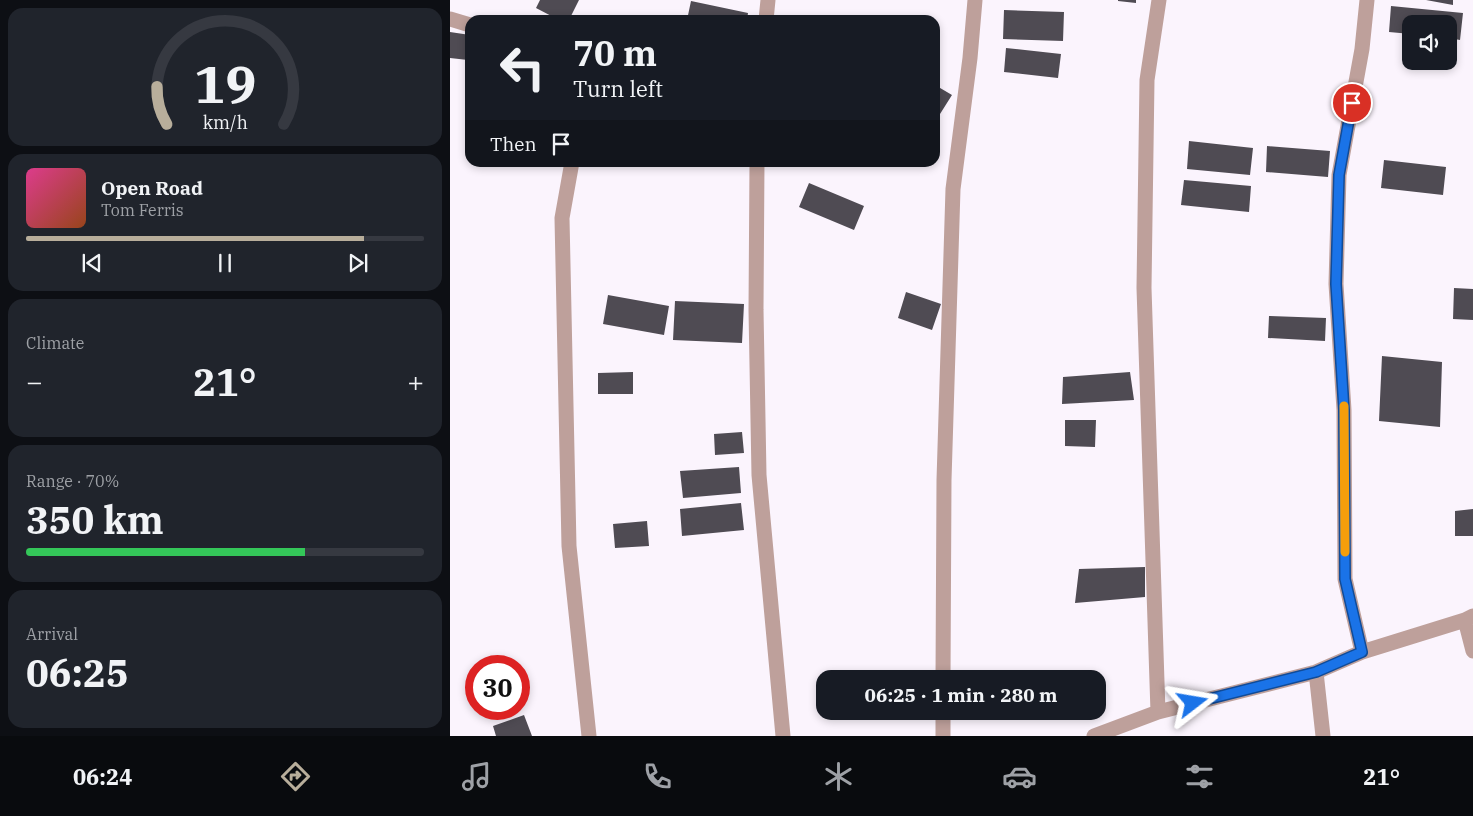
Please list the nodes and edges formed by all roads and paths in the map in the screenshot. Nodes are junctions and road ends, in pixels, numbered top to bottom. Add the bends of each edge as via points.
1 (768, 0) edge
2 (975, 0) edge
3 (1159, 0) edge
4 (1367, 0) edge
5 (766, 15) edge
6 (450, 19) edge
7 (465, 24) edge
8 (571, 167) edge
9 (757, 167) edge
10 (1469, 618) edge
11 (1473, 651) edge
12 (1362, 652) junction
13 (943, 670) edge
14 (1316, 672) junction
15 (1158, 712) junction
16 (943, 720) edge
17 (589, 736) edge
18 (783, 736) edge
19 (943, 736) edge
20 (1094, 736) edge
21 (1323, 736) edge

1 - 5 street
2 - 13 street via 953,189 944,480
3 - 15 street via 1147,80 1144,288
4 - 12 street via 1362,49 1339,175 1336,284 1344,410 1345,579
6 - 7 street
8 - 17 street via 562,218 569,546
9 - 18 street via 759,475
10 - 11 street
10 - 12 street
12 - 14 street
14 - 15 street
14 - 21 street
15 - 20 street
16 - 19 street

